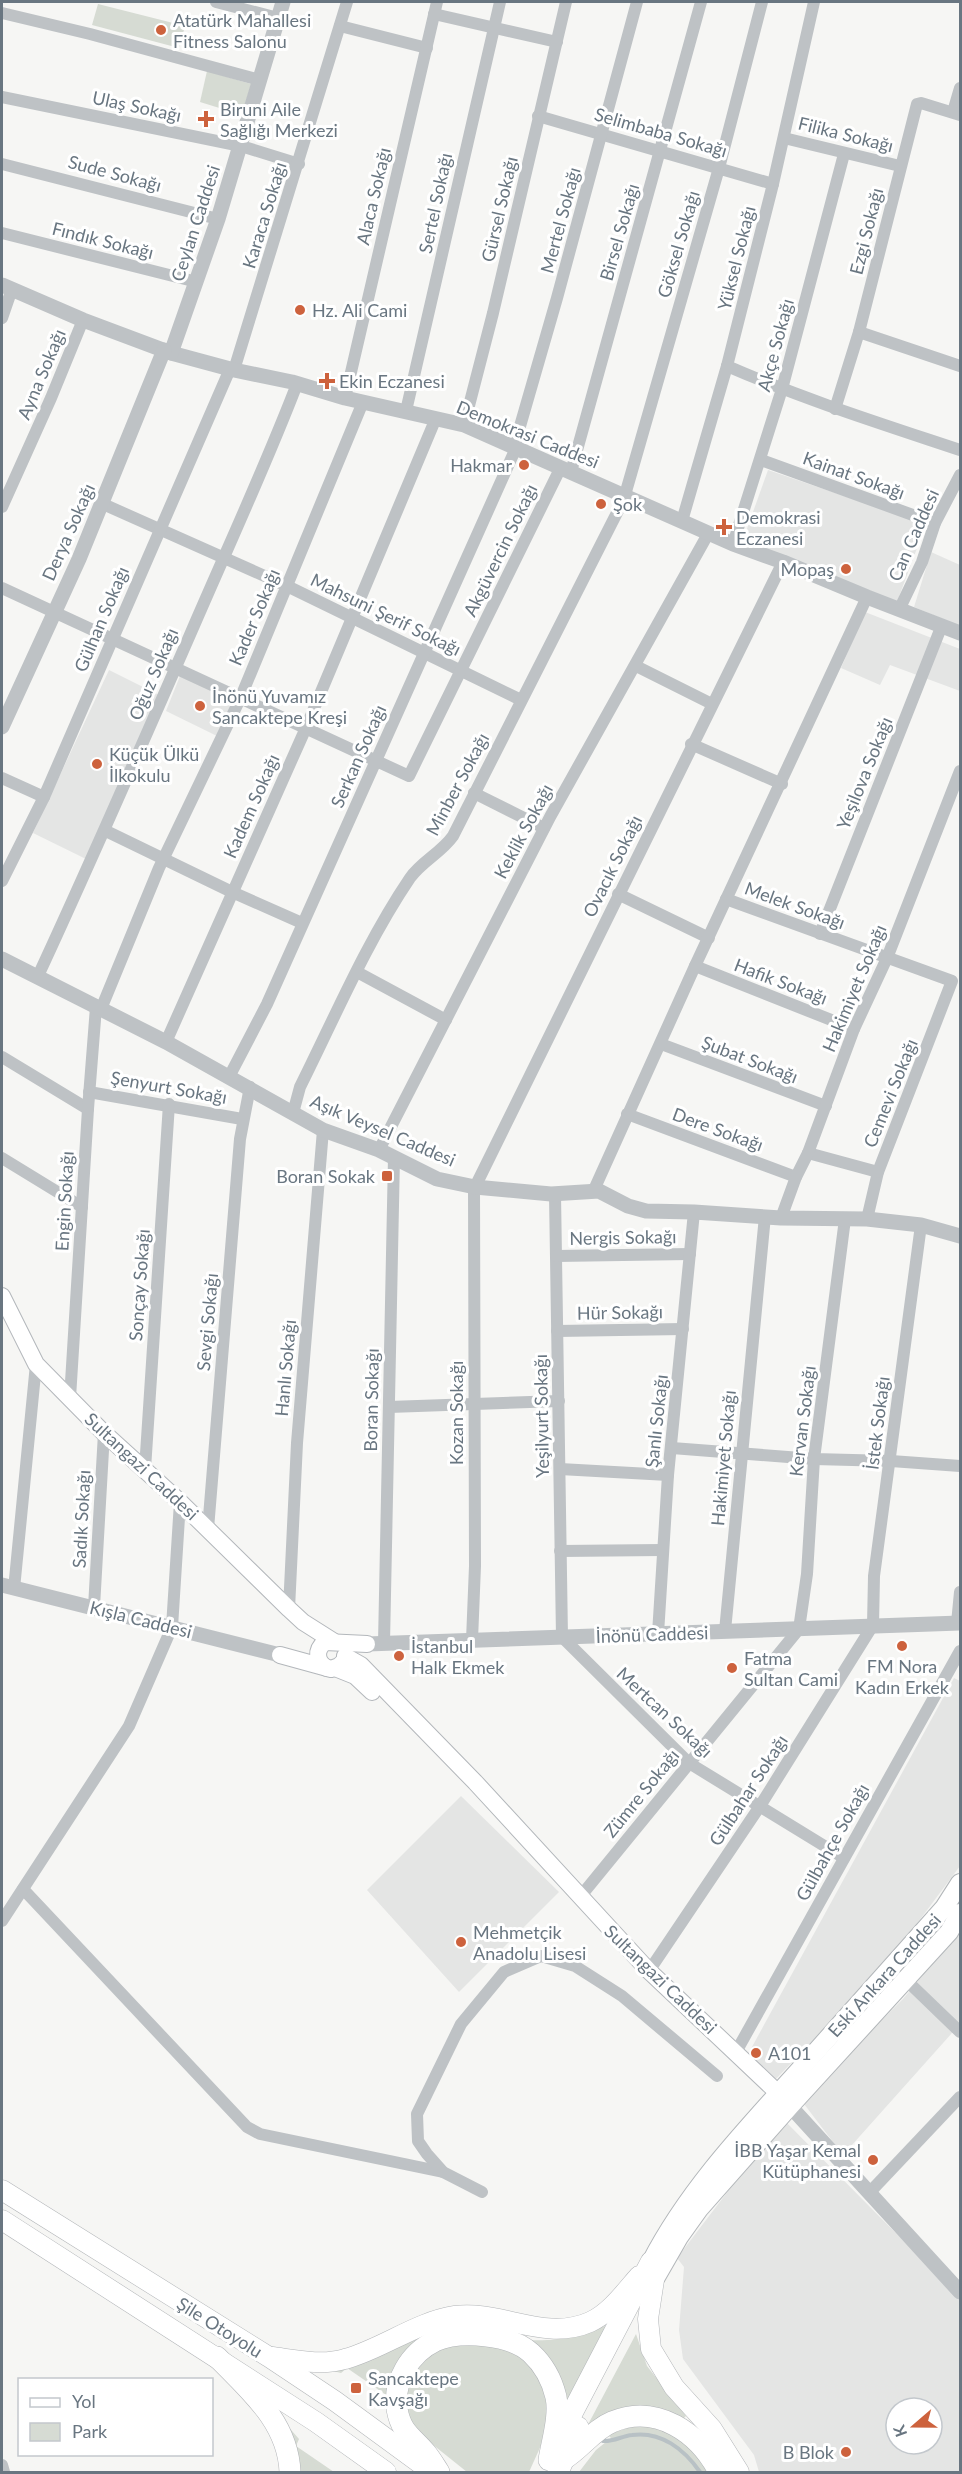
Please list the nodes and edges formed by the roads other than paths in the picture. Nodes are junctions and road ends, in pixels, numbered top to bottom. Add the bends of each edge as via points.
1 (216, 2) edge
2 (283, 2) edge
3 (347, 2) edge
4 (500, 2) edge
5 (566, 2) edge
6 (637, 2) edge
7 (701, 2) edge
8 (762, 2) edge
9 (814, 2) edge
10 (436, 8) edge
11 (2, 13) edge
12 (278, 18) junction
13 (340, 26) junction
14 (494, 29) junction
15 (557, 42) junction
16 (427, 48) junction
17 (260, 80) junction
18 (960, 88) edge
19 (2, 97) edge
20 (957, 114) edge
21 (538, 116) junction
22 (602, 134) junction
23 (784, 138) junction
24 (241, 146) junction
25 (660, 151) junction
26 (844, 154) junction
27 (2, 164) edge
28 (299, 164) junction
29 (900, 166) junction
30 (718, 168) junction
31 (773, 184) junction
32 (218, 219) junction
33 (2, 233) edge
34 (197, 282) junction
35 (7, 287) edge
36 (2, 318) edge
37 (83, 320) junction
38 (859, 332) junction
39 (168, 352) junction
40 (727, 366) junction
41 (960, 366) edge
42 (232, 370) junction
43 (297, 384) dead end
44 (782, 389) junction
45 (345, 398) junction
46 (363, 402) junction
47 (835, 409) junction
48 (406, 411) junction
49 (436, 418) junction
50 (464, 424) junction
51 (515, 448) junction
52 (960, 450) edge
53 (761, 460) junction
54 (565, 470) junction
55 (960, 475) edge
56 (626, 495) junction
57 (103, 504) junction
58 (2, 507) edge
59 (682, 521) junction
60 (935, 523) junction
61 (160, 529) junction
62 (708, 534) junction
63 (733, 544) junction
64 (224, 557) junction
65 (783, 562) junction
66 (287, 586) junction
67 (2, 588) edge
68 (867, 597) junction
69 (899, 610) junction
70 (53, 614) junction
71 (352, 617) junction
72 (942, 625) junction
73 (960, 633) edge
74 (111, 640) junction
75 (424, 653) junction
76 (636, 666) junction
77 (175, 668) junction
78 (461, 670) junction
79 (240, 699) junction
80 (521, 700) junction
81 (712, 704) junction
82 (2, 727) edge
83 (305, 730) junction
84 (691, 744) junction
85 (376, 760) junction
86 (960, 771) edge
87 (2, 778) edge
88 (782, 784) junction
89 (474, 793) junction
90 (44, 797) junction
91 (544, 828) junction
92 (106, 831) junction
93 (164, 859) junction
94 (2, 881) edge
95 (232, 892) junction
96 (618, 894) junction
97 (726, 899) junction
98 (302, 923) junction
99 (820, 934) junction
100 (709, 938) junction
101 (887, 958) junction
102 (2, 959) edge
103 (695, 966) junction
104 (357, 972) junction
105 (38, 976) junction
106 (952, 981) joint
107 (99, 1008) junction
108 (446, 1020) junction
109 (854, 1029) junction
110 (166, 1042) junction
111 (661, 1044) junction
112 (2, 1057) edge
113 (229, 1077) junction
114 (250, 1088) junction
115 (89, 1092) junction
116 (169, 1104) junction
117 (826, 1106) junction
118 (88, 1109) junction
119 (293, 1113) junction
120 (627, 1114) junction
121 (242, 1119) junction
122 (323, 1130) junction
123 (379, 1150) junction
124 (808, 1153) junction
125 (394, 1157) junction
126 (2, 1158) edge
127 (878, 1172) junction
128 (796, 1177) junction
129 (474, 1186) junction
130 (593, 1192) junction
131 (555, 1194) junction
132 (82, 1207) junction
133 (694, 1212) junction
134 (765, 1216) junction
135 (781, 1218) junction
136 (845, 1219) junction
137 (867, 1219) junction
138 (921, 1225) junction
139 (960, 1236) edge
140 (690, 1254) junction
141 (556, 1256) junction
142 (3, 1305) edge
143 (683, 1329) junction
144 (557, 1330) junction
145 (36, 1364) junction
146 (70, 1398) junction
147 (559, 1401) junction
148 (474, 1404) junction
149 (389, 1407) junction
150 (104, 1433) junction
151 (672, 1448) junction
152 (742, 1453) junction
153 (814, 1459) junction
154 (891, 1461) junction
155 (960, 1466) edge
156 (145, 1468) junction
157 (560, 1469) junction
158 (668, 1475) junction
159 (180, 1502) junction
160 (208, 1529) junction
161 (662, 1550) junction
162 (560, 1551) junction
163 (8, 1587) edge
164 (960, 1592) edge
165 (94, 1607) junction
166 (289, 1609) junction
167 (959, 1623) edge
168 (873, 1625) junction
169 (172, 1627) junction
170 (798, 1629) junction
171 (725, 1631) junction
172 (658, 1634) junction
173 (562, 1637) junction
174 (472, 1640) junction
175 (376, 1643) junction
176 (960, 1651) edge
177 (333, 1653) junction
178 (280, 1655) joint
179 (688, 1763) junction
180 (760, 1806) junction
181 (844, 1858) junction
182 (960, 1882) edge
183 (23, 1889) junction
184 (579, 1897) junction
185 (960, 1914) edge
186 (2, 1921) edge
187 (649, 1971) junction
188 (905, 1979) junction
189 (960, 2032) edge
190 (736, 2052) junction
191 (717, 2076) dead end
192 (960, 2097) edge
193 (784, 2099) junction
194 (443, 2172) junction
195 (2, 2190) edge
196 (482, 2192) dead end
197 (870, 2192) junction
198 (2, 2220) edge
199 (653, 2271) junction
200 (960, 2292) edge
201 (217, 2357) junction
202 (269, 2357) junction
203 (2, 2465) edge
204 (553, 2466) edge
205 (4, 2472) edge
206 (290, 2472) edge
207 (386, 2472) edge
208 (432, 2472) edge
209 (439, 2472) edge
210 (719, 2472) edge
211 (739, 2472) edge

1 - 12 street
2 - 12 street, Ceylan Caddesi
3 - 13 street, Karaca Sokağı
4 - 14 street, Sertel Sokağı
5 - 15 street, Gürsel Sokağı
6 - 22 street, Mertel Sokağı
7 - 25 street, Birsel Sokağı
8 - 30 street, Göksel Sokağı
9 - 23 street, Yüksel Sokağı
10 - 14 street
10 - 16 street, Alaca Sokağı
11 - 17 street
12 - 17 street, Ceylan Caddesi
13 - 16 street
13 - 28 street, Karaca Sokağı
14 - 15 street
14 - 48 street, Sertel Sokağı
15 - 21 street, Gürsel Sokağı
16 - 45 street, Alaca Sokağı
17 - 24 street, Ceylan Caddesi
18 - 20 street
19 - 24 street, Ulaş Sokağı
20 - 29 street, Ezgi Sokağı via 917,104
21 - 22 street, Selimbaba Sokağı
21 - 50 street, Gürsel Sokağı via 494,313
22 - 25 street, Selimbaba Sokağı
22 - 51 street, Mertel Sokağı
23 - 26 street, Filika Sokağı
23 - 31 street, Yüksel Sokağı
24 - 28 street, Ulaş Sokağı
24 - 32 street, Ceylan Caddesi
25 - 30 street, Selimbaba Sokağı
25 - 54 street, Birsel Sokağı
26 - 29 street, Filika Sokağı
26 - 44 street, Akçe Sokağı
27 - 32 street, Sude Sokağı
28 - 42 street, Karaca Sokağı
29 - 38 street, Ezgi Sokağı
30 - 31 street, Selimbaba Sokağı
30 - 56 street, Göksel Sokağı
31 - 40 street, Yüksel Sokağı
32 - 34 street, Ceylan Caddesi
33 - 34 street, Fındık Sokağı
34 - 39 street, Ceylan Caddesi
35 - 36 street
35 - 37 street, Demokrasi Caddesi
37 - 39 street, Demokrasi Caddesi
37 - 58 street, Ayna Sokağı
38 - 41 street
38 - 47 street, Ezgi Sokağı
39 - 42 street, Demokrasi Caddesi
39 - 57 street, Derya Sokağı
40 - 44 street
40 - 59 street, Yüksel Sokağı
42 - 45 street, Demokrasi Caddesi
42 - 61 street, Gülhan Sokağı
43 - 64 street, Oğuz Sokağı
44 - 47 street
44 - 53 street, Akçe Sokağı
45 - 46 street, Demokrasi Caddesi
46 - 48 street, Demokrasi Caddesi
46 - 66 street, Kader Sokağı
47 - 52 street
48 - 49 street, Demokrasi Caddesi
49 - 50 street, Demokrasi Caddesi
49 - 71 street, Kadem Sokağı
50 - 51 street, Demokrasi Caddesi
51 - 54 street, Demokrasi Caddesi
51 - 75 street, Serkan Sokağı
53 - 60 street, Kainat Sokağı
53 - 63 street, Akçe Sokağı
54 - 56 street, Demokrasi Caddesi
54 - 78 street, Akgüvercin Sokağı
55 - 60 street, Can Caddesi
56 - 59 street, Demokrasi Caddesi
56 - 80 street, Minber Sokağı
57 - 61 street, Mahsuni Şerif Sokağı
57 - 70 street, Derya Sokağı
59 - 62 street, Demokrasi Caddesi
60 - 69 street, Can Caddesi
61 - 64 street, Mahsuni Şerif Sokağı
61 - 74 street, Gülhan Sokağı
62 - 63 street, Demokrasi Caddesi
62 - 76 street, Keklik Sokağı
63 - 65 street, Demokrasi Caddesi
64 - 66 street, Mahsuni Şerif Sokağı
64 - 77 street, Oğuz Sokağı
65 - 68 street, Demokrasi Caddesi
65 - 81 street, Ovacık Sokağı
66 - 71 street, Mahsuni Şerif Sokağı
66 - 79 street, Kader Sokağı
67 - 70 street
68 - 69 street, Demokrasi Caddesi
68 - 88 street
69 - 72 street, Demokrasi Caddesi
70 - 74 street
70 - 82 street, Derya Sokağı
71 - 75 street, Mahsuni Şerif Sokağı
71 - 83 street, Kadem Sokağı
72 - 73 street, Demokrasi Caddesi
72 - 99 street, Yeşilova Sokağı
74 - 77 street
74 - 90 street, Gülhan Sokağı
75 - 78 street, Mahsuni Şerif Sokağı
75 - 85 street, Serkan Sokağı
76 - 81 street
76 - 91 street, Keklik Sokağı
77 - 79 street
77 - 92 street, Oğuz Sokağı
78 - 80 street, Mahsuni Şerif Sokağı
78 - 85 street, Akgüvercin Sokağı via 409,776
79 - 83 street
79 - 93 street, Kader Sokağı
80 - 89 street, Minber Sokağı
81 - 84 street, Ovacık Sokağı
83 - 85 street
83 - 95 street, Kadem Sokağı
84 - 88 street
84 - 96 street, Ovacık Sokağı
85 - 98 street, Serkan Sokağı
86 - 101 street, Hakimiyet Sokağı
87 - 90 street
88 - 97 street
89 - 91 street
89 - 104 street, Minber Sokağı via 445,847 412,876
90 - 94 street, Gülhan Sokağı
91 - 108 street, Keklik Sokağı
92 - 93 street
92 - 105 street, Oğuz Sokağı
93 - 95 street
93 - 107 street, Kader Sokağı
95 - 98 street
95 - 110 street, Kadem Sokağı
96 - 100 street
96 - 129 street, Ovacık Sokağı
97 - 99 street, Melek Sokağı
97 - 100 street
98 - 113 street, Serkan Sokağı via 267,1004
99 - 101 street, Melek Sokağı
100 - 103 street
101 - 106 street, Melek Sokağı
101 - 109 street, Hakimiyet Sokağı
102 - 105 street, Aşık Veysel Caddesi
103 - 109 street, Hafik Sokağı
103 - 111 street
104 - 108 street
104 - 119 street, Minber Sokağı via 300,1087
105 - 107 street, Aşık Veysel Caddesi
106 - 127 street, Cemevi Sokağı
107 - 110 street, Aşık Veysel Caddesi
107 - 115 street, Engin Sokağı
108 - 123 street, Keklik Sokağı
109 - 117 street, Hakimiyet Sokağı
110 - 113 street, Aşık Veysel Caddesi
111 - 117 street, Şubat Sokağı
111 - 120 street
112 - 118 street
113 - 114 street, Aşık Veysel Caddesi
114 - 119 street, Aşık Veysel Caddesi
114 - 121 street, Sevgi Sokağı
115 - 116 street, Şenyurt Sokağı
115 - 118 street, Engin Sokağı
116 - 121 street, Şenyurt Sokağı
116 - 156 street, Sonçay Sokağı
117 - 124 street, Hakimiyet Sokağı
118 - 132 street, Engin Sokağı
119 - 122 street, Aşık Veysel Caddesi
120 - 128 street, Dere Sokağı
120 - 130 street
121 - 160 street, Sevgi Sokağı
122 - 123 street, Aşık Veysel Caddesi
122 - 166 street, Hanlı Sokağı via 297,1443
123 - 125 street, Aşık Veysel Caddesi
124 - 127 street
124 - 128 street, Hakimiyet Sokağı
125 - 129 street, Aşık Veysel Caddesi via 437,1179
125 - 149 street, Boran Sokağı
126 - 132 street
127 - 137 street, Cemevi Sokağı
128 - 135 street, Hakimiyet Sokağı
129 - 131 street, Aşık Veysel Caddesi
129 - 148 street, Kozan Sokağı
130 - 131 street, Aşık Veysel Caddesi
130 - 133 street, Aşık Veysel Caddesi via 646,1211
131 - 141 street, Yeşilyurt Sokağı
132 - 146 street, Engin Sokağı
133 - 134 street, Aşık Veysel Caddesi
133 - 140 street, Şanlı Sokağı
134 - 135 street, Aşık Veysel Caddesi
134 - 152 street, Hakimiyet Sokağı
135 - 136 street, Aşık Veysel Caddesi
136 - 137 street, Aşık Veysel Caddesi
136 - 153 street, Kervan Sokağı
137 - 138 street, Aşık Veysel Caddesi
138 - 139 street, Aşık Veysel Caddesi
138 - 154 street, İstek Sokağı
140 - 141 street, Nergis Sokağı
140 - 143 street, Şanlı Sokağı
141 - 144 street, Yeşilyurt Sokağı
142 - 145 main road, Sultangazi Caddesi
143 - 144 street, Hür Sokağı
143 - 151 street, Şanlı Sokağı
144 - 147 street, Yeşilyurt Sokağı
145 - 146 main road, Sultangazi Caddesi
145 - 163 street
146 - 150 main road, Sultangazi Caddesi
147 - 148 street
147 - 157 street, Yeşilyurt Sokağı
148 - 149 street
148 - 174 street, Kozan Sokağı
149 - 175 street, Boran Sokağı
150 - 156 main road, Sultangazi Caddesi
150 - 165 street, Sadık Sokağı
151 - 152 street
151 - 158 street, Şanlı Sokağı
152 - 153 street
152 - 171 street, Hakimiyet Sokağı
153 - 154 street
153 - 170 street, Kervan Sokağı via 807,1575
154 - 155 street
154 - 168 street, İstek Sokağı via 874,1576
156 - 159 main road, Sultangazi Caddesi
157 - 158 street
157 - 162 street, Yeşilyurt Sokağı
158 - 161 street, Şanlı Sokağı
159 - 160 main road, Sultangazi Caddesi
159 - 169 street
160 - 166 main road, Sultangazi Caddesi
161 - 162 street
161 - 172 street, Şanlı Sokağı
162 - 173 street, Yeşilyurt Sokağı
163 - 165 street, Kışla Caddesi
164 - 167 street
165 - 169 street, Kışla Caddesi
166 - 177 main road, Sultangazi Caddesi
167 - 168 street, İnönü Caddesi
168 - 170 street, İnönü Caddesi
168 - 180 street, Gülbahar Sokağı
169 - 178 street, Kışla Caddesi
169 - 183 street via 129,1726
170 - 171 street, İnönü Caddesi
170 - 179 street, Zümre Sokağı
171 - 172 street, İnönü Caddesi
172 - 173 street, İnönü Caddesi
173 - 174 street, İnönü Caddesi
173 - 179 street, Mertcan Sokağı
174 - 175 street, İnönü Caddesi
175 - 177 main road
176 - 181 street, Gülbahçe Sokağı
177 - 178 main road, Kışla Caddesi
177 - 184 main road, Sultangazi Caddesi via 463,1779 475,1782
179 - 180 street, Mertcan Sokağı
179 - 184 street, Zümre Sokağı
180 - 181 street, Mertcan Sokağı
180 - 187 street, Gülbahar Sokağı
181 - 190 street, Gülbahçe Sokağı
182 - 193 main road, Eski Ankara Caddesi via 944,1908
183 - 186 street
183 - 194 street via 247,2127 260,2134
184 - 187 main road, Sultangazi Caddesi
185 - 188 main road, Eski Ankara Caddesi via 949,1932
187 - 190 main road, Sultangazi Caddesi
188 - 189 street
188 - 193 main road, Eski Ankara Caddesi
190 - 193 main road, Sultangazi Caddesi
191 - 194 street via 622,1996 575,1966 541,1956 504,1972 461,2024 417,2114 418,2141
192 - 197 street
193 - 197 street
193 - 199 main road, Eski Ankara Caddesi
194 - 196 street
195 - 202 highway, Şile Otoyolu
197 - 200 street
198 - 201 highway, Şile Otoyolu
199 - 202 highway via 591,2322 572,2328 553,2330 456,2316 427,2324 343,2360
199 - 204 highway via 602,2353
199 - 211 highway via 648,2319 651,2349 674,2387 712,2429
201 - 206 highway via 273,2416
201 - 207 highway, Şile Otoyolu
202 - 208 highway, Şile Otoyolu
203 - 205 street
204 - 209 highway via 556,2398 540,2362 530,2351 511,2342 491,2336 462,2335 436,2341 420,2351 407,2366 398,2386 401,2424
204 - 210 highway via 611,2423 650,2416 669,2421 690,2434

